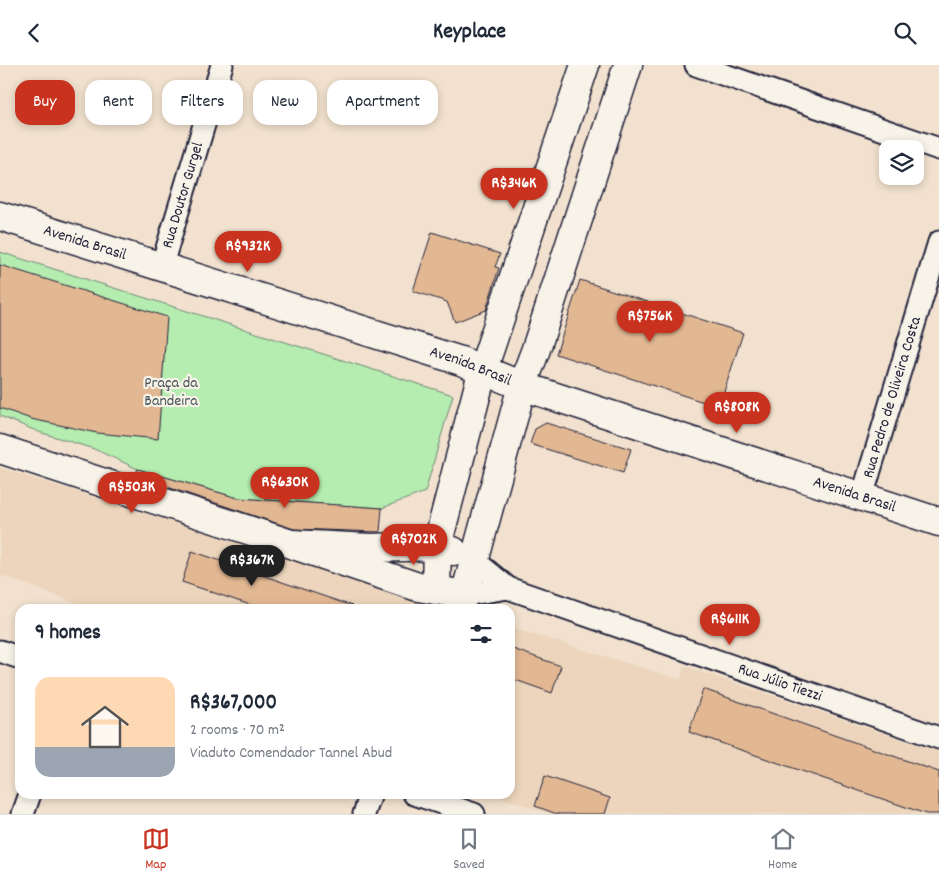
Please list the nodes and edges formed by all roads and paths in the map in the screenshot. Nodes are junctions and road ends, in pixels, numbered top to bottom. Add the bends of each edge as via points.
1 (222, 65) edge
2 (585, 65) edge
3 (628, 65) edge
4 (696, 65) edge
5 (939, 149) edge
6 (0, 216) edge
7 (939, 242) edge
8 (161, 268) junction
9 (483, 369) junction
10 (522, 385) junction
11 (0, 449) edge
12 (862, 497) junction
13 (939, 522) edge
14 (284, 542) junction
15 (437, 546) junction
16 (474, 560) junction
17 (508, 588) junction
18 (436, 590) junction
19 (465, 595) junction
20 (0, 651) edge
21 (15, 656) edge
22 (939, 739) edge
23 (28, 799) edge
24 (369, 799) edge
25 (429, 799) edge
26 (23, 814) edge
27 (364, 814) edge
28 (474, 814) edge

1 - 8 street, Rua Doutor Gurgel
2 - 9 street
3 - 10 street
4 - 5 street
6 - 8 street, Avenida Brasil
7 - 12 street, Rua Pedro de Oliveira Costa
8 - 9 street, Avenida Brasil
9 - 10 street, Avenida Brasil
9 - 15 street
10 - 12 street, Avenida Brasil
10 - 16 street
11 - 14 street, Rua Júlio Tiezzi
12 - 13 street, Avenida Brasil
14 - 15 street via 370,547
14 - 18 street, Rua Júlio Tiezzi via 418,587
15 - 16 street, Rua Júlio Tiezzi
15 - 18 street
16 - 17 street, Rua Júlio Tiezzi
16 - 19 street
17 - 19 street, Rua Júlio Tiezzi
17 - 22 street, Rua Júlio Tiezzi
18 - 19 street, Rua Júlio Tiezzi
20 - 21 street
23 - 26 street
24 - 27 street
25 - 28 street

